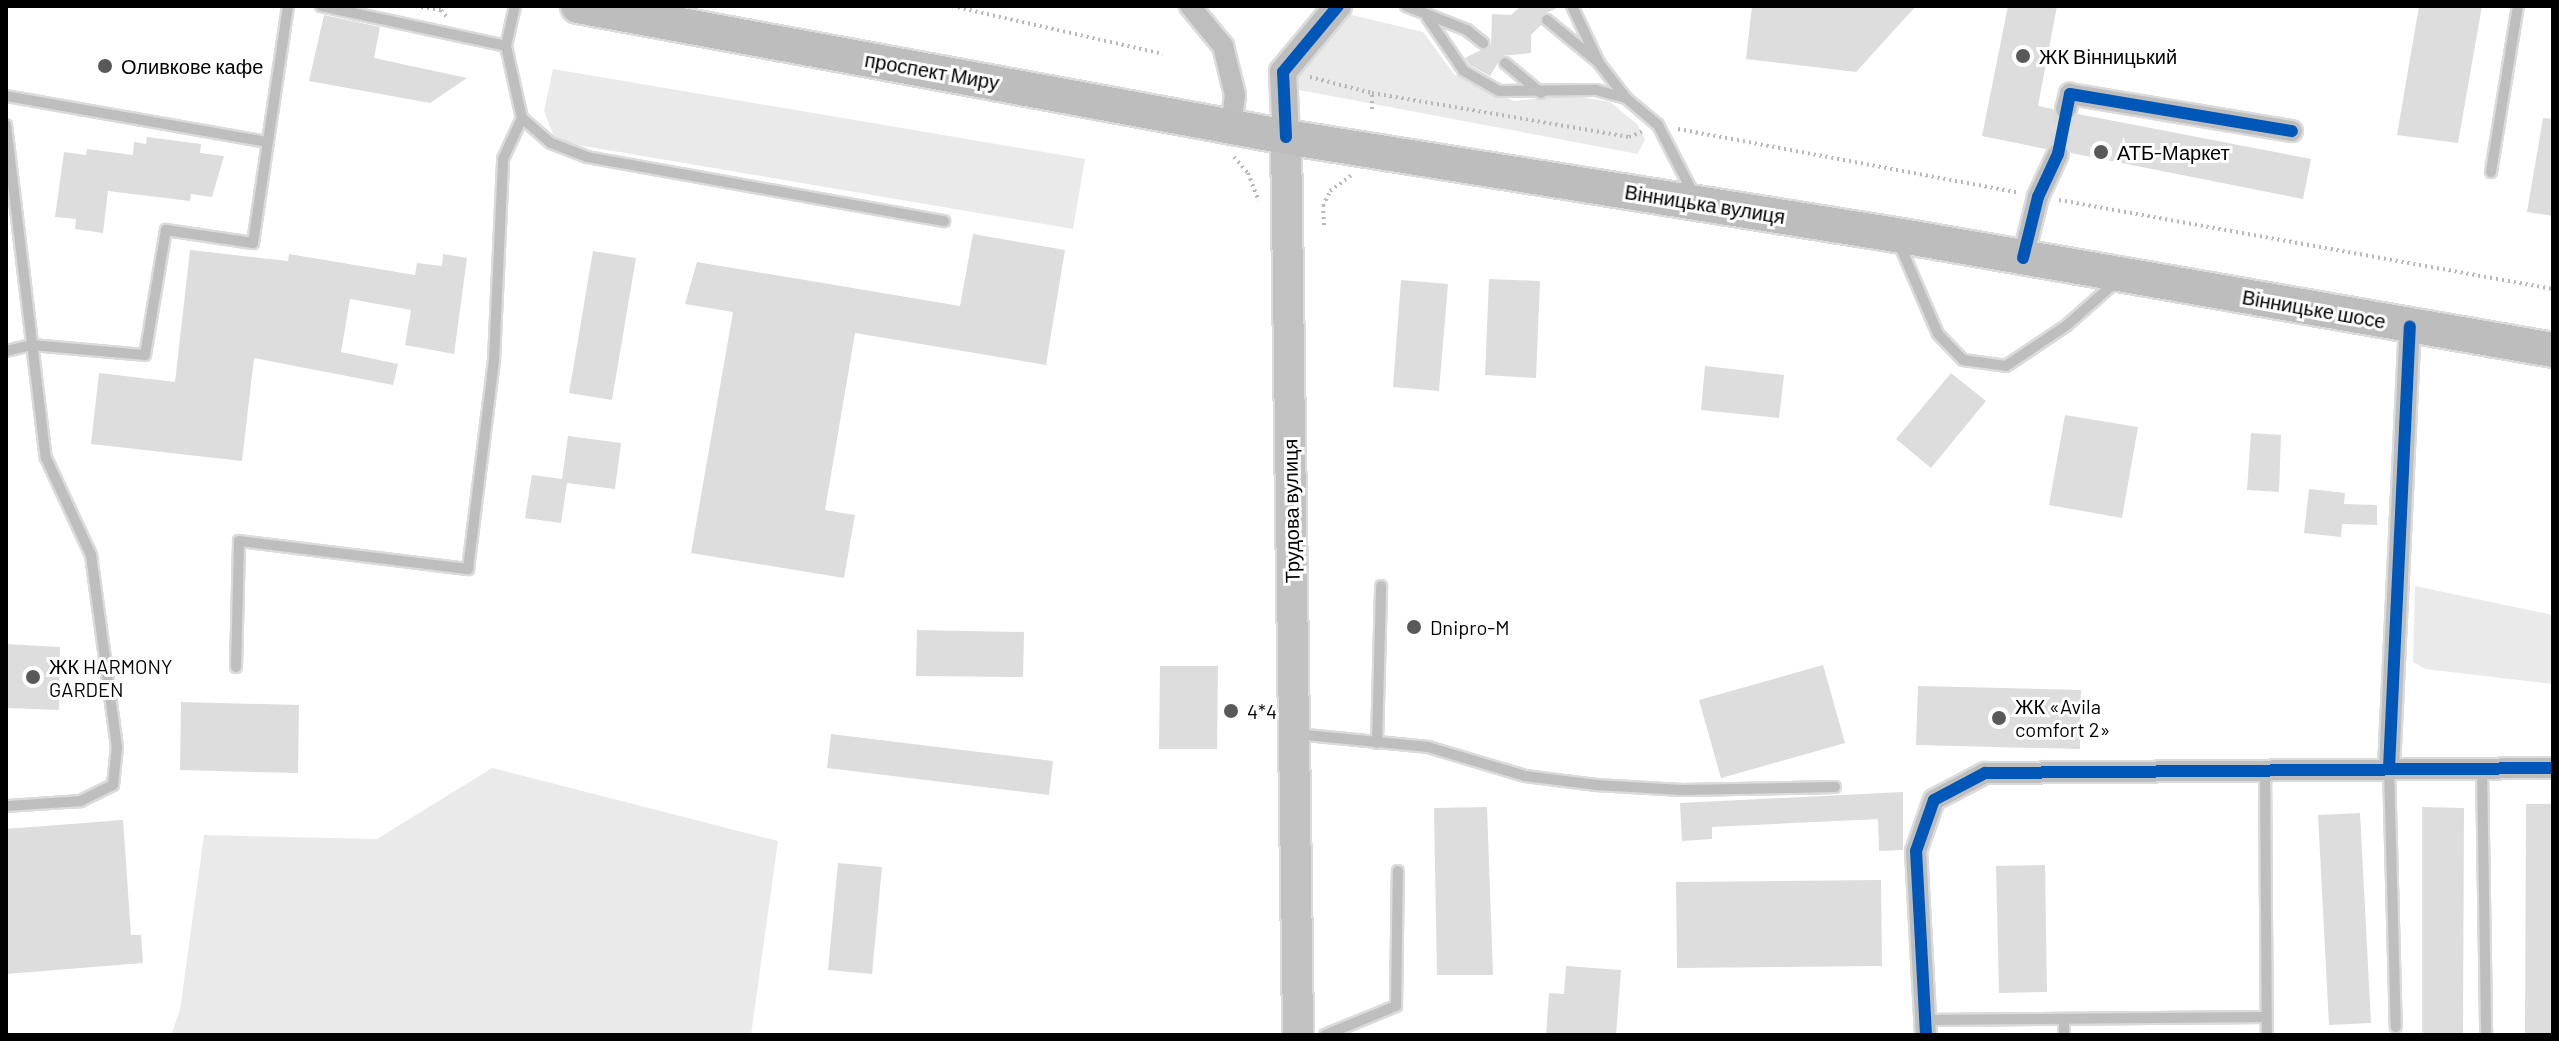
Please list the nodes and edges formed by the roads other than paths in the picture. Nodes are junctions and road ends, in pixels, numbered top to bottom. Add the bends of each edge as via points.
1 (288, 6) edge
2 (321, 6) edge
3 (515, 6) edge
4 (578, 6) edge
5 (1338, 6) edge
6 (1406, 6) edge
7 (1572, 6) edge
8 (2518, 6) edge
9 (1191, 7) edge
10 (1427, 17) junction
11 (1547, 20) dead end
12 (1483, 43) dead end
13 (506, 46) junction
14 (1505, 63) dead end
15 (1599, 63) junction
16 (1541, 93) junction
17 (6, 96) edge
18 (1626, 98) junction
19 (2066, 109) dead end
20 (522, 118) junction
21 (6, 125) edge
22 (2292, 131) dead end
23 (1286, 137) junction
24 (1227, 138) junction
25 (267, 142) junction
26 (2058, 154) tunnel mouth
27 (2491, 172) dead end
28 (1698, 203) junction
29 (944, 221) dead end
30 (1896, 235) junction
31 (2023, 258) junction
32 (2123, 275) junction
33 (2410, 326) junction
34 (31, 345) junction
35 (2553, 350) edge
36 (6, 351) edge
37 (1381, 586) dead end
38 (236, 667) dead end
39 (1294, 733) junction
40 (1377, 743) junction
41 (2389, 768) junction
42 (2482, 768) junction
43 (2553, 768) edge
44 (2265, 769) junction
45 (1835, 787) dead end
46 (6, 806) edge
47 (1398, 871) dead end
48 (2266, 1017) junction
49 (2064, 1019) junction
50 (2396, 1027) dead end
51 (1926, 1028) edge
52 (1298, 1035) edge
53 (1325, 1035) edge
54 (2064, 1035) edge
55 (2267, 1035) edge
56 (2486, 1035) edge

1 - 25 lane
2 - 13 lane
3 - 13 lane
4 - 24 main road, проспект Миру
5 - 23 street, Трудова вулиця via 1283,72
6 - 10 lane
7 - 15 lane
8 - 27 lane
9 - 24 street via 1223,46 1235,95
10 - 12 lane via 1467,30
10 - 16 lane via 1464,71 1499,91
11 - 15 lane
13 - 20 lane
14 - 16 lane
15 - 18 lane
16 - 18 lane via 1596,90
17 - 25 lane
18 - 28 lane via 1658,125
19 - 22 street via 2070,94
20 - 29 lane via 551,143 587,157
20 - 38 lane via 503,159 494,360 468,569 239,541
21 - 34 lane
23 - 24 main road, проспект Миру
23 - 28 main road, Вінницька вулиця
23 - 39 main road, Трудова вулиця
25 - 34 lane via 253,243 166,230 145,355
26 - 31 street via 2038,197
28 - 30 main road, Вінницька вулиця
30 - 31 main road, Вінницька вулиця
30 - 32 lane via 1938,334 1963,360 2006,366 2067,325
31 - 32 main road, Вінницька вулиця
32 - 33 main road, Вінницьке шосе
33 - 35 main road, Вінницьке шосе
33 - 41 street
34 - 36 lane
34 - 46 lane via 46,458 91,555 116,765 113,785 80,801
37 - 40 lane
39 - 40 lane
39 - 52 main road, Трудова вулиця
40 - 45 lane via 1428,747 1525,776 1596,785 1682,790
41 - 42 street
41 - 44 street
41 - 50 lane
42 - 43 street
42 - 56 lane
44 - 48 lane
44 - 51 street via 1985,773 1934,800 1916,851
47 - 53 lane via 1396,1006
48 - 49 lane
48 - 55 lane
49 - 51 lane
49 - 54 lane

